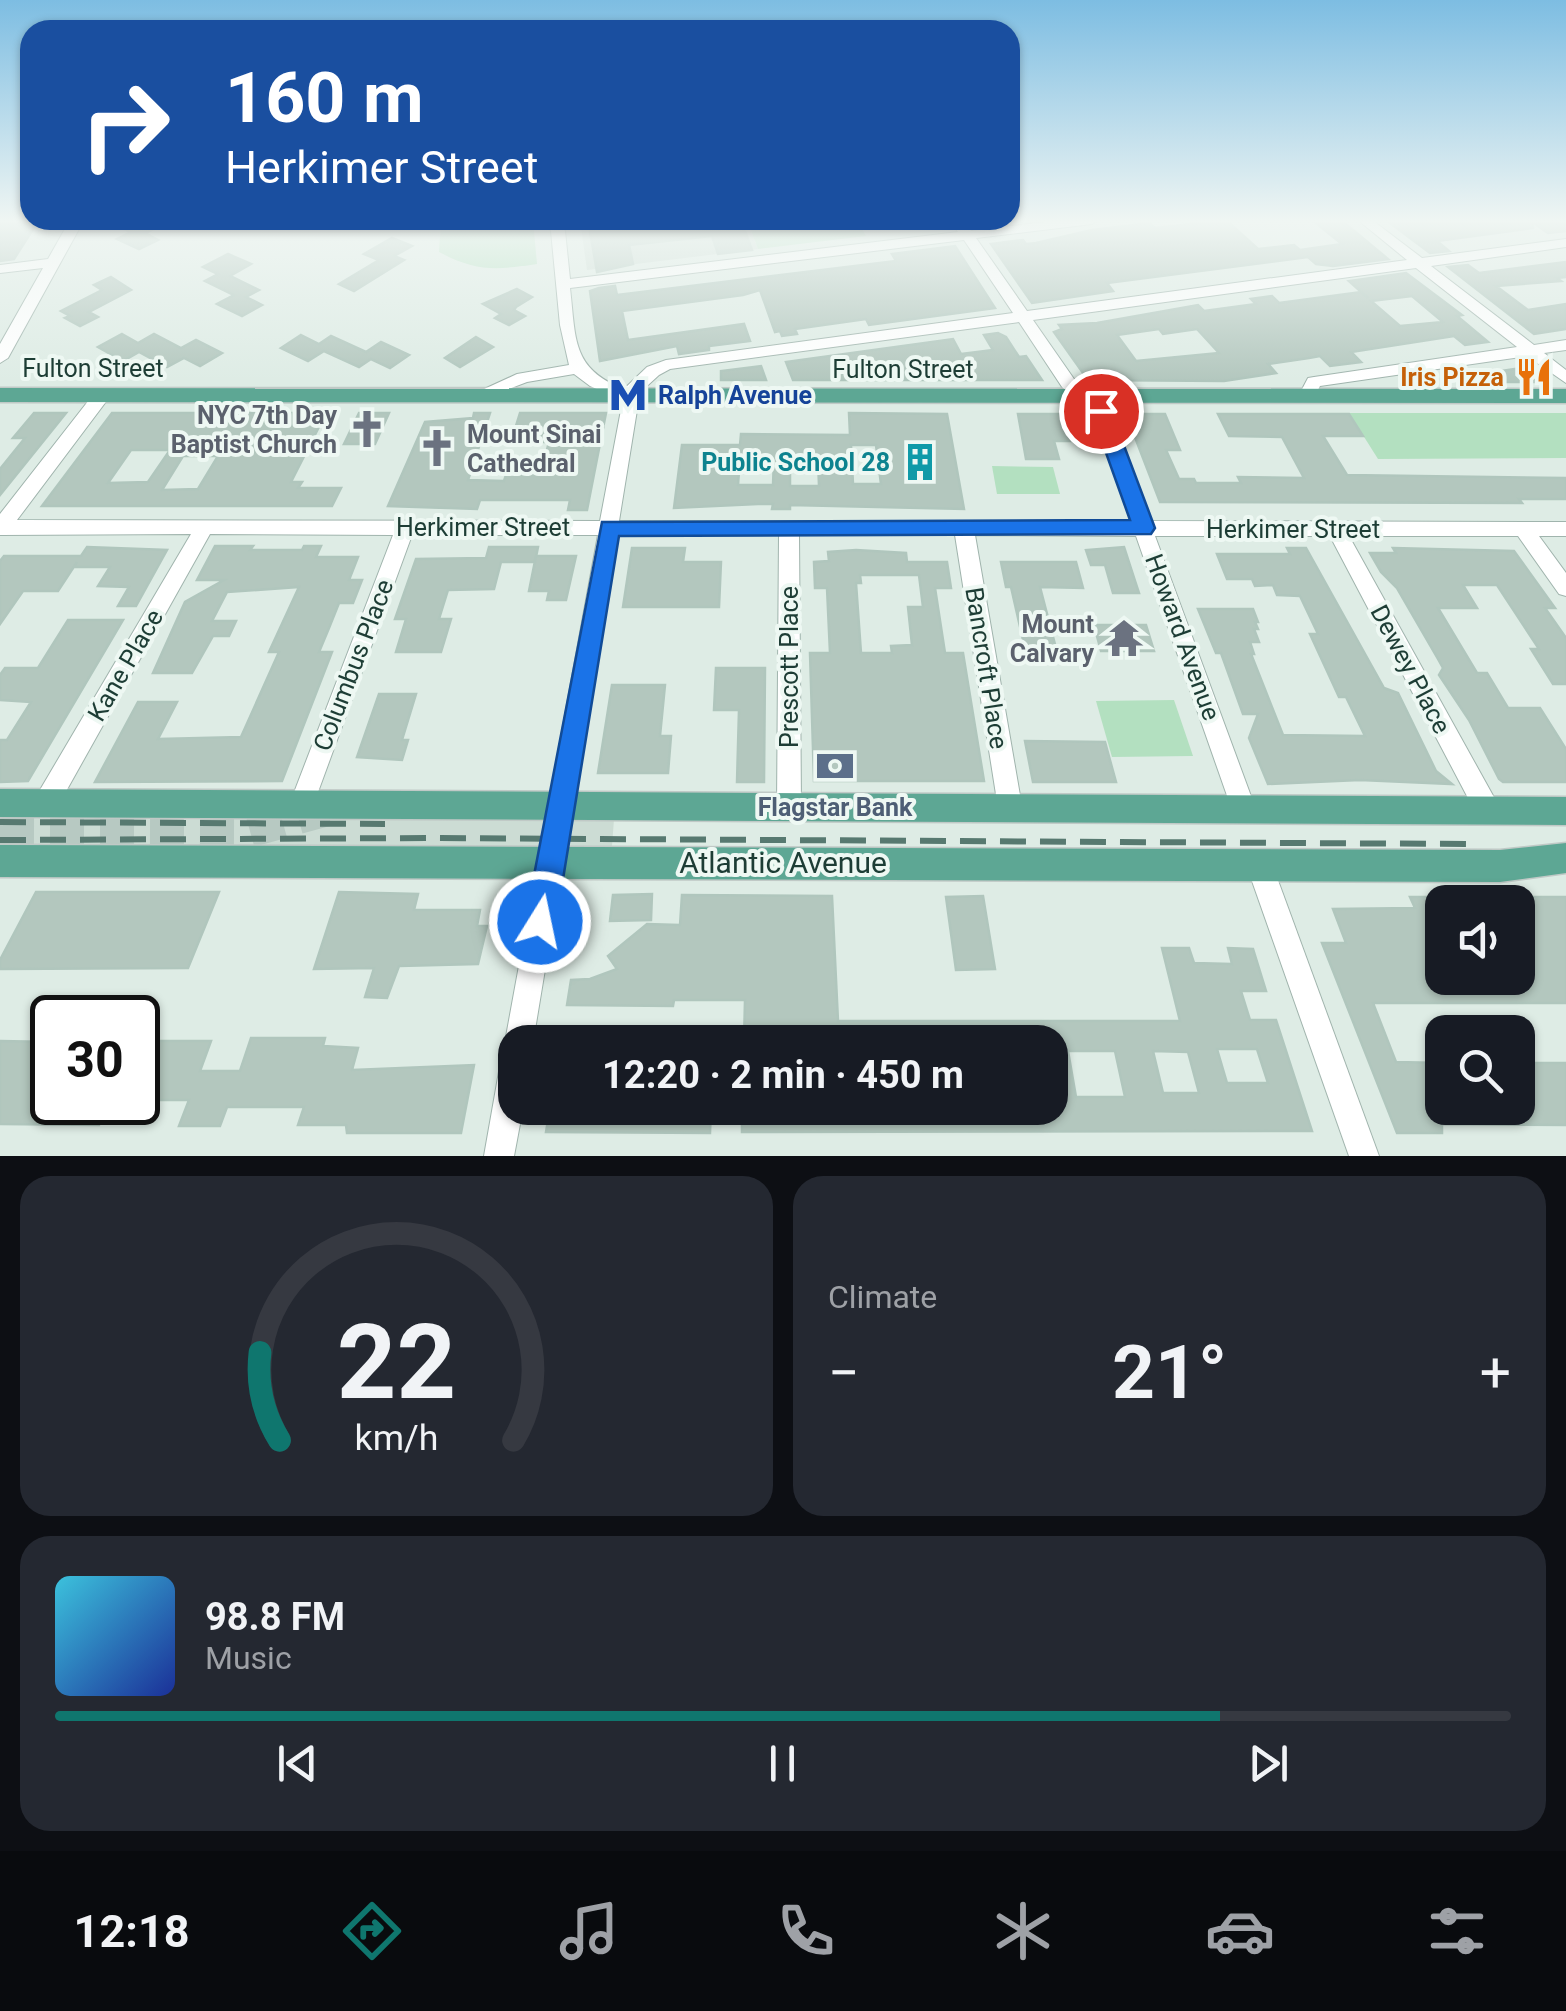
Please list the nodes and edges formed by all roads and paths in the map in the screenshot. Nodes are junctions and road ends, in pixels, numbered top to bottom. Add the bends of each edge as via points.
1 (48, 274) edge
2 (563, 274) edge
3 (646, 274) edge
4 (993, 274) edge
5 (1330, 274) edge
6 (1433, 274) edge
7 (564, 284) junction
8 (1022, 316) junction
9 (1566, 345) edge
10 (1529, 351) junction
11 (2, 353) edge
12 (578, 368) junction
13 (1408, 368) junction
14 (1566, 378) edge
15 (0, 395) edge
16 (102, 395) junction
17 (477, 396) junction
18 (627, 396) junction
19 (1084, 396) junction
20 (1306, 396) junction
21 (1429, 396) junction
22 (1566, 396) edge
23 (0, 527) edge
24 (205, 527) junction
25 (406, 527) junction
26 (609, 528) junction
27 (788, 528) junction
28 (964, 528) junction
29 (1144, 528) junction
30 (1336, 528) junction
31 (1523, 529) junction
32 (1566, 529) edge
33 (1566, 588) edge
34 (0, 803) edge
35 (46, 803) junction
36 (302, 803) junction
37 (561, 804) junction
38 (789, 806) junction
39 (1010, 807) junction
40 (1243, 807) junction
41 (1487, 809) junction
42 (1566, 811) edge
43 (1566, 858) edge
44 (0, 862) edge
45 (551, 863) junction
46 (1259, 864) junction
47 (522, 1025) edge
48 (505, 1125) edge
49 (499, 1156) edge
50 (1364, 1156) edge

1 - 11 street
2 - 7 street
3 - 7 street
4 - 8 street, Howard Avenue
5 - 8 street
6 - 10 street
7 - 12 street
8 - 18 street via 666,365
8 - 19 street, Howard Avenue
9 - 10 street
10 - 13 street
10 - 14 street
12 - 17 street via 522,378
12 - 18 street
13 - 20 street via 1314,382
13 - 21 street
15 - 16 main road, Fulton Street
16 - 17 main road, Fulton Street
16 - 23 street
17 - 18 main road, Fulton Street
18 - 19 main road, Fulton Street
18 - 26 street
19 - 20 main road, Fulton Street
19 - 29 street, Howard Avenue via 1101,411
20 - 21 main road, Fulton Street
21 - 22 main road, Fulton Street
23 - 24 street, Herkimer Street
24 - 25 street, Herkimer Street
24 - 35 street, Kane Place
25 - 26 street, Herkimer Street
25 - 36 street, Columbus Place
26 - 27 street, Herkimer Street
26 - 37 street
27 - 28 street, Herkimer Street
27 - 38 street, Prescott Place
28 - 29 street, Herkimer Street
28 - 39 street, Bancroft Place
29 - 30 street, Herkimer Street
29 - 40 street, Howard Avenue
30 - 31 street, Herkimer Street
30 - 41 street, Dewey Place
31 - 32 street, Herkimer Street
31 - 33 street
34 - 35 main road
35 - 36 main road
36 - 37 main road
37 - 38 main road
37 - 45 street
38 - 39 main road
39 - 40 main road
40 - 41 main road
41 - 42 main road
43 - 46 main road, Atlantic Avenue via 1500,866
44 - 45 main road, Atlantic Avenue
45 - 46 main road, Atlantic Avenue
45 - 47 street
46 - 50 street
48 - 49 street

